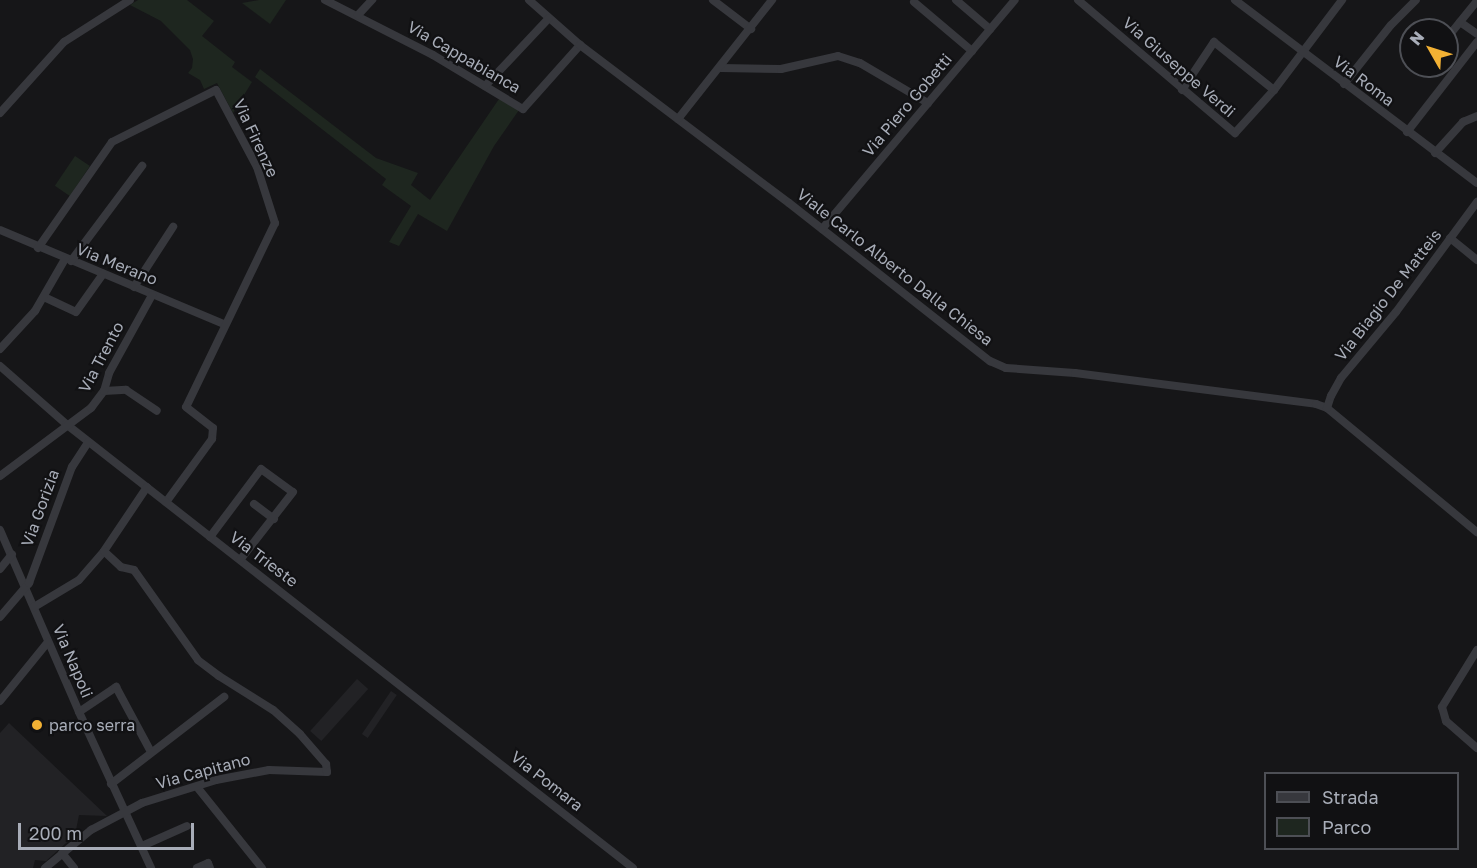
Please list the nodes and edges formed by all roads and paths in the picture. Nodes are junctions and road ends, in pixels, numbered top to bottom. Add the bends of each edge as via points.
1 (130, 0) edge
2 (325, 0) edge
3 (372, 0) edge
4 (529, 0) edge
5 (713, 0) edge
6 (772, 0) edge
7 (956, 0) edge
8 (1015, 0) edge
9 (1078, 0) edge
10 (1235, 0) edge
11 (1342, 0) edge
12 (1416, 0) edge
13 (1477, 1) edge
14 (914, 2) dead end
15 (358, 15) junction
16 (549, 18) junction
17 (1460, 22) joint
18 (751, 29) junction
19 (990, 29) junction
20 (1477, 34) edge
21 (1477, 42) edge
22 (580, 45) junction
23 (972, 51) junction
24 (1302, 53) junction
25 (721, 68) junction
26 (1344, 84) junction
27 (485, 86) junction
28 (1182, 90) junction
29 (1274, 90) junction
30 (928, 103) junction
31 (0, 114) edge
32 (1477, 116) edge
33 (678, 119) junction
34 (1407, 132) junction
35 (1435, 153) junction
36 (142, 166) dead end
37 (1477, 183) edge
38 (1476, 204) edge
39 (173, 227) dead end
40 (822, 229) junction
41 (0, 230) edge
42 (1450, 238) junction
43 (38, 248) junction
44 (68, 260) junction
45 (1477, 260) edge
46 (103, 274) junction
47 (134, 287) junction
48 (152, 295) junction
49 (44, 297) junction
50 (224, 324) junction
51 (0, 349) edge
52 (0, 366) edge
53 (104, 391) junction
54 (1328, 408) junction
55 (157, 411) dead end
56 (66, 424) junction
57 (88, 442) junction
58 (0, 476) edge
59 (147, 487) junction
60 (166, 502) junction
61 (254, 504) dead end
62 (274, 519) junction
63 (0, 530) edge
64 (1477, 532) edge
65 (210, 537) junction
66 (104, 551) junction
67 (12, 554) junction
68 (240, 560) junction
69 (0, 569) edge
70 (25, 586) junction
71 (34, 607) junction
72 (0, 617) edge
73 (48, 642) junction
74 (1477, 650) edge
75 (224, 697) dead end
76 (0, 701) edge
77 (79, 712) junction
78 (443, 718) joint
79 (1477, 748) edge
80 (151, 752) junction
81 (111, 784) junction
82 (197, 787) junction
83 (124, 811) junction
84 (187, 826) dead end
85 (142, 846) junction
86 (62, 853) junction
87 (45, 868) edge
88 (74, 868) edge
89 (151, 868) edge
90 (197, 868) edge
91 (210, 868) edge
92 (262, 868) edge
93 (633, 868) edge

1 - 31 street via 64,42
2 - 15 street, Via Cappabianca
3 - 15 street
4 - 16 street, Viale Carlo Alberto Dalla Chiesa
5 - 18 street
6 - 18 street
7 - 19 street
8 - 19 street, Via Piero Gobetti
9 - 28 street, Via Giuseppe Verdi
10 - 24 street, Via Roma
11 - 24 street, Via Giuseppe Verdi
12 - 26 street
13 - 17 street
14 - 23 street
15 - 27 street, Via Cappabianca
16 - 22 street, Viale Carlo Alberto Dalla Chiesa
16 - 27 street
17 - 20 street
18 - 25 street
19 - 23 street, Via Piero Gobetti
21 - 34 street
22 - 27 street, Via Cappabianca via 523,109
22 - 33 street, Viale Carlo Alberto Dalla Chiesa
23 - 30 street, Via Piero Gobetti
24 - 26 street, Via Roma
24 - 29 street, Via Giuseppe Verdi
25 - 30 street via 781,69 838,56 860,63
25 - 33 street
26 - 34 street, Via Roma
28 - 29 street, Via Giuseppe Verdi via 1235,134
28 - 29 street via 1214,42
30 - 40 street, Via Piero Gobetti
32 - 35 street via 1462,122
33 - 40 street, Viale Carlo Alberto Dalla Chiesa
34 - 35 street, Via Roma
35 - 37 street, Via Roma
36 - 44 street
38 - 42 street, Via Biagio De Matteis
39 - 47 street
40 - 54 street, Viale Carlo Alberto Dalla Chiesa via 977,353 1006,368 1280,398
41 - 43 street, Via Merano
42 - 45 street
42 - 54 street, Via Biagio De Matteis via 1341,378
43 - 44 street, Via Merano
43 - 50 street, Via Firenze via 112,142 216,90 257,167 274,223
44 - 46 street, Via Merano
44 - 49 street
46 - 47 street, Via Merano
46 - 49 street via 76,312
47 - 48 street, Via Merano
48 - 50 street, Via Merano
48 - 53 street, Via Trento via 109,373
49 - 51 street
50 - 60 street via 186,407 213,428 212,439
52 - 56 street, Via Trieste
53 - 55 street via 126,390
53 - 56 street, Via Trento via 91,408
54 - 64 street, Viale Carlo Alberto Dalla Chiesa
56 - 57 street, Via Trieste
56 - 58 street, Via Trento
57 - 59 street, Via Trieste
57 - 70 street, Via Gorizia via 72,467
59 - 60 street, Via Trieste
59 - 66 street
60 - 65 street, Via Trieste
61 - 62 street
62 - 65 street via 293,492 261,469
62 - 68 street
63 - 67 street, Via Napoli
65 - 68 street, Via Trieste
66 - 71 street via 79,580
66 - 82 street, Via Capitano via 121,567 134,570 198,660 273,710 326,764 327,772 269,770
67 - 69 street
67 - 70 street, Via Napoli
68 - 78 street, Via Trieste
70 - 71 street, Via Napoli
70 - 72 street, Via Gorizia
71 - 73 street, Via Napoli
73 - 76 street
73 - 77 street, Via Napoli
74 - 79 street via 1442,707 1446,721
75 - 80 street
77 - 80 street via 116,687
77 - 81 street, Via Napoli
78 - 93 street, Via Pomara
80 - 81 street
81 - 83 street, Via Napoli
82 - 83 street, Via Capitano
82 - 92 street
83 - 85 street, Via Napoli
83 - 86 street, Via Capitano
84 - 85 street
85 - 89 street, Via Napoli
86 - 87 street, Via Capitano
86 - 88 street
90 - 91 street via 208,863

